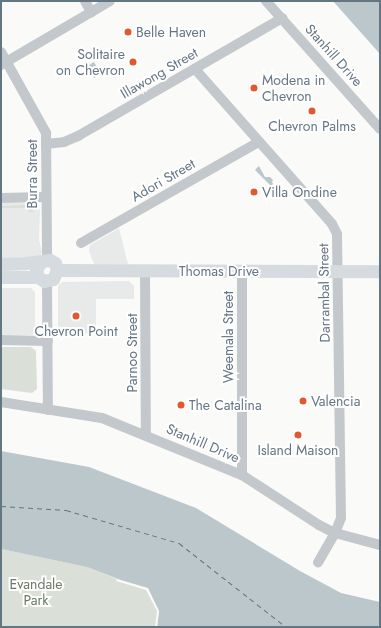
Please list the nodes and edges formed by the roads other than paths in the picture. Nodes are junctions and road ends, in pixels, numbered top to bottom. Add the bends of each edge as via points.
1 (85, 1) edge
2 (110, 1) edge
3 (266, 1) edge
4 (91, 12) junction
5 (282, 18) junction
6 (1, 52) edge
7 (4, 63) edge
8 (195, 69) junction
9 (380, 128) edge
10 (259, 142) junction
11 (46, 144) junction
12 (46, 197) junction
13 (1, 198) edge
14 (81, 243) dead end
15 (44, 260) junction
16 (1, 264) edge
17 (57, 270) junction
18 (145, 270) junction
19 (338, 270) junction
20 (242, 271) junction
21 (380, 271) edge
22 (1, 277) edge
23 (42, 279) junction
24 (1, 340) edge
25 (48, 341) junction
26 (1, 402) edge
27 (48, 410) junction
28 (146, 435) junction
29 (242, 476) junction
30 (335, 533) junction
31 (380, 545) edge
32 (318, 563) dead end

1 - 4 street
2 - 4 street
3 - 5 street, Stanhill Drive
4 - 7 street
5 - 8 street, Illawong Street
5 - 9 street, Stanhill Drive
6 - 7 street, Burra Street
7 - 11 street, Burra Street via 43,127
8 - 10 street, Darrambal Street
8 - 11 street, Illawong Street via 70,140
10 - 14 street, Adori Street
10 - 19 street, Darrambal Street via 334,226
11 - 12 street, Burra Street
12 - 13 street
12 - 15 street, Burra Street
15 - 16 main road
15 - 17 main road via 55,264
15 - 23 main road via 36,270
17 - 18 main road, Thomas Drive
17 - 23 main road via 53,279
18 - 20 main road, Thomas Drive
18 - 28 street, Parnoo Street
19 - 20 main road, Thomas Drive
19 - 21 main road, Thomas Drive
19 - 30 street, Darrambal Street via 341,518
20 - 29 street, Weemala Street
22 - 23 main road
23 - 25 street
24 - 25 street
25 - 27 street
26 - 27 street, Stanhill Drive
27 - 28 street, Stanhill Drive via 102,418
28 - 29 street, Stanhill Drive
29 - 30 street, Stanhill Drive
30 - 31 street, Stanhill Drive
30 - 32 street, Darrambal Street

